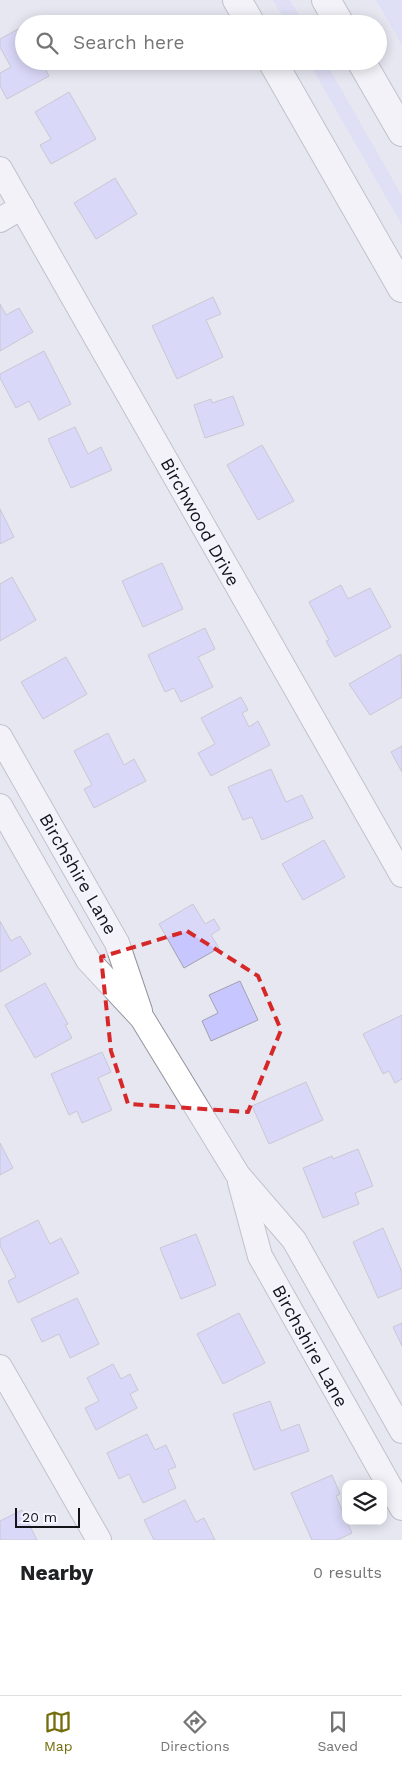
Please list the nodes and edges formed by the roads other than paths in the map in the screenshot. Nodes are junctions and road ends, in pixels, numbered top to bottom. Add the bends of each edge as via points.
1 (237, 0) edge
2 (326, 0) edge
3 (246, 15) edge
4 (335, 15) edge
5 (277, 70) edge
6 (367, 70) edge
7 (402, 132) edge
8 (0, 169) edge
9 (22, 207) junction
10 (0, 220) edge
11 (402, 288) edge
12 (0, 737) edge
13 (0, 806) edge
14 (402, 875) edge
15 (142, 1018) junction
16 (238, 1176) junction
17 (0, 1367) edge
18 (402, 1430) edge
19 (402, 1508) edge
20 (99, 1540) edge

1 - 3 highway
2 - 4 highway
5 - 11 highway
6 - 7 highway
8 - 9 street, Birchwood Drive
9 - 10 street
9 - 14 street, Birchwood Drive
12 - 15 street, Birchshire Lane via 117,942
13 - 15 street, Birchshire Lane via 88,960
15 - 16 street, Birchshire Lane
16 - 18 street, Birchshire Lane via 294,1240
16 - 19 street, Birchshire Lane via 260,1256
17 - 20 street

